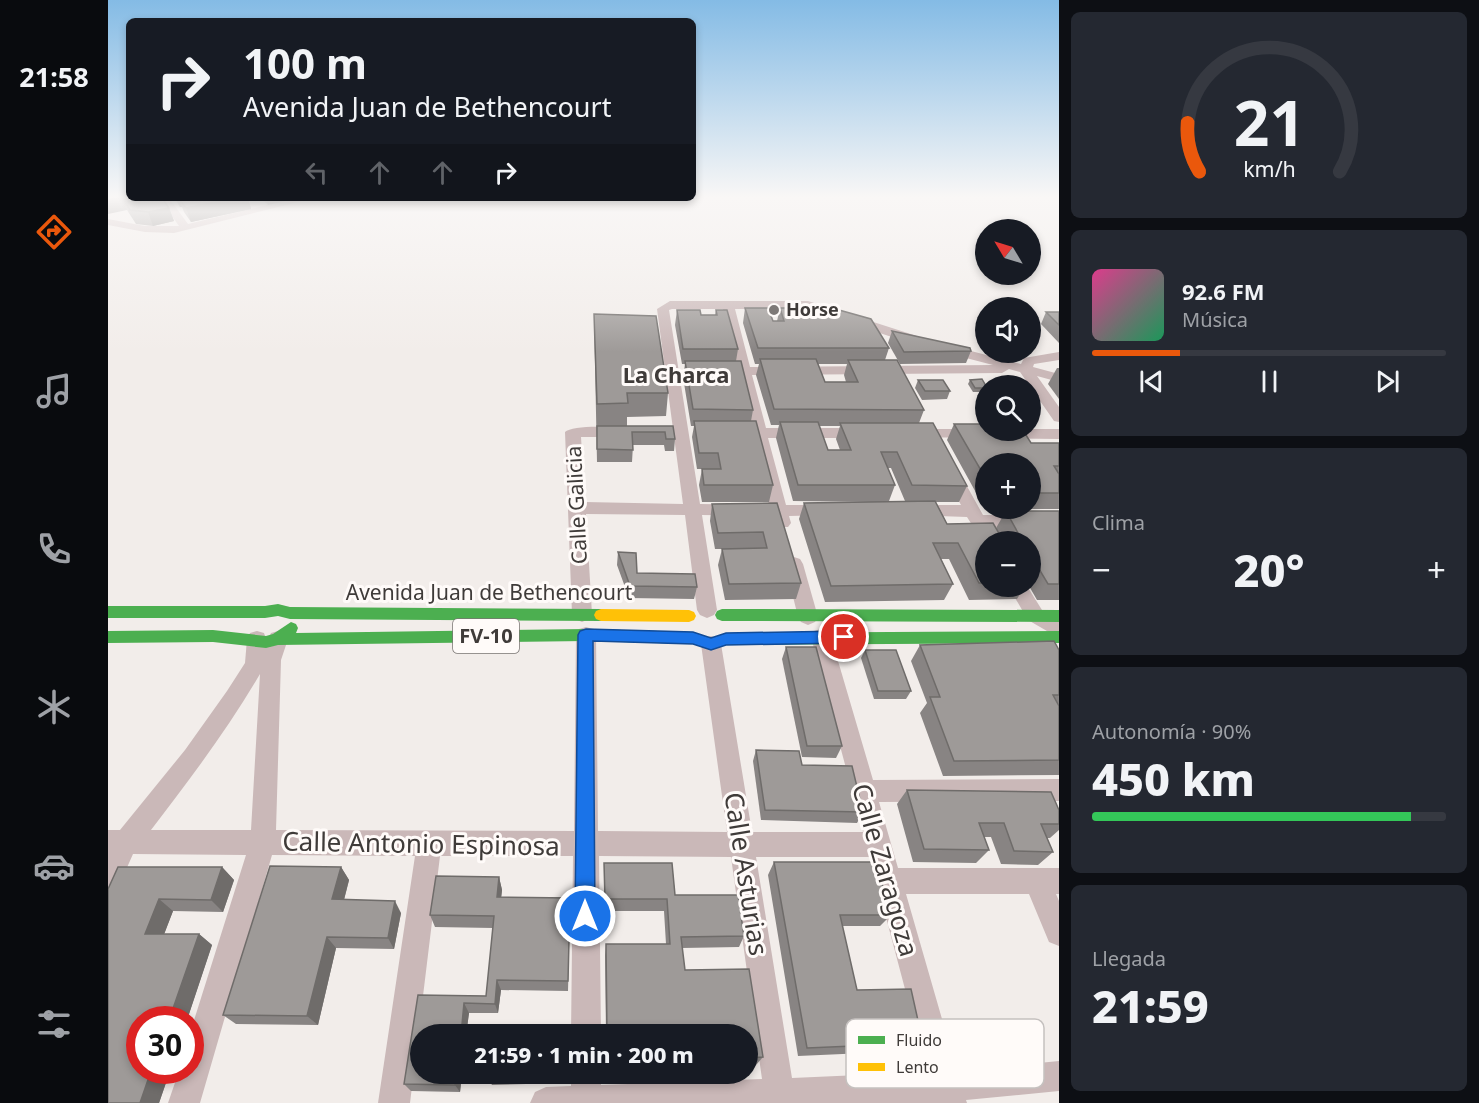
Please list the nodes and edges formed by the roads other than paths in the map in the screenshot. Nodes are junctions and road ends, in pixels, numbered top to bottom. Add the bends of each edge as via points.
1 (730, 311) junction
2 (879, 342) junction
3 (1059, 356) edge
4 (1025, 369) junction
5 (892, 370) junction
6 (745, 371) junction
7 (703, 372) edge
8 (1059, 378) edge
9 (903, 388) edge
10 (919, 416) edge
11 (1059, 418) edge
12 (632, 432) edge
13 (674, 433) junction
14 (759, 433) junction
15 (873, 434) edge
16 (896, 434) edge
17 (930, 434) junction
18 (1059, 434) edge
19 (578, 508) junction
20 (691, 511) junction
21 (847, 511) edge
22 (892, 511) edge
23 (779, 512) junction
24 (975, 516) joint
25 (1025, 519) edge
26 (1059, 521) edge
27 (1024, 597) edge
28 (108, 612) edge
29 (265, 612) junction
30 (714, 612) junction
31 (290, 613) junction
32 (1011, 615) junction
33 (1035, 615) junction
34 (689, 616) junction
35 (1059, 616) edge
36 (584, 625) junction
37 (815, 627) junction
38 (108, 637) edge
39 (268, 639) junction
40 (710, 640) junction
41 (1056, 640) edge
42 (1059, 790) edge
43 (863, 791) junction
44 (117, 842) edge
45 (263, 842) junction
46 (429, 843) junction
47 (585, 845) junction
48 (741, 845) junction
49 (878, 845) junction
50 (108, 881) edge
51 (888, 881) junction
52 (1048, 881) edge
53 (1059, 932) edge
54 (927, 1019) edge
55 (586, 1024) edge
56 (1059, 1076) edge
57 (1044, 1079) edge
58 (990, 1088) edge
59 (586, 1092) edge
60 (949, 1095) edge
61 (781, 1098) edge
62 (183, 1103) edge
63 (394, 1103) edge
64 (546, 1103) edge

1 - 2 street via 816,316 858,323
1 - 6 street, Calle Zaragoza
1 - 13 street via 663,317 676,372
2 - 4 street via 931,344
2 - 5 street
3 - 4 street via 1029,361
4 - 5 street
4 - 8 street
4 - 11 street
5 - 6 street
5 - 9 street
6 - 7 street
6 - 14 street, Calle Zaragoza
10 - 17 street
12 - 19 street, Calle Galicia via 573,432
13 - 14 street
13 - 20 street
14 - 15 street
14 - 23 street, Calle Zaragoza
16 - 17 street
17 - 18 street
17 - 24 street
19 - 20 street
19 - 36 street, Calle Galicia
20 - 23 street
20 - 30 street
21 - 23 street
22 - 24 street
23 - 37 street, Calle Zaragoza
25 - 26 street
27 - 33 street
28 - 29 main road, FV-10
29 - 31 main road, FV-10
29 - 39 main road via 254,623 252,632
30 - 34 main road, FV-10 via 697,611
30 - 37 main road, FV-10
30 - 40 main road via 728,622 730,631
31 - 36 main road, Avenida Juan de Bethencourt / FV-10
31 - 39 main road via 294,621 291,630
32 - 33 main road, FV-10
32 - 37 main road, FV-10
32 - 41 street
33 - 35 main road, FV-10
33 - 41 street
34 - 36 main road, Avenida Juan de Bethencourt / FV-10
34 - 40 main road via 687,631
36 - 39 main road, Avenida Juan de Bethencourt / FV-10
36 - 40 main road, Avenida Juan de Bethencourt / FV-10
36 - 47 street, Calle Galicia
37 - 40 main road, FV-10
37 - 41 main road, FV-10
37 - 43 street, Calle Zaragoza
38 - 39 main road, Avenida Juan de Bethencourt / FV-10
39 - 44 street via 235,698 193,757
39 - 45 street via 271,660
40 - 48 street, Calle Asturias
42 - 43 street
43 - 49 street, Calle Zaragoza
44 - 45 street, Calle Antonio Espinosa
44 - 50 street
45 - 46 street, Calle Antonio Espinosa
45 - 62 street
46 - 47 street, Calle Antonio Espinosa
46 - 63 street
47 - 48 street, Calle Antonio Espinosa
47 - 55 street, Calle Galicia
48 - 49 street, Calle Antonio Espinosa
48 - 61 street, Calle Asturias
49 - 51 street, Calle Zaragoza
51 - 52 street
51 - 54 street, Calle Zaragoza
52 - 53 street
56 - 57 street
58 - 60 street
59 - 61 street
59 - 64 street
60 - 61 street

